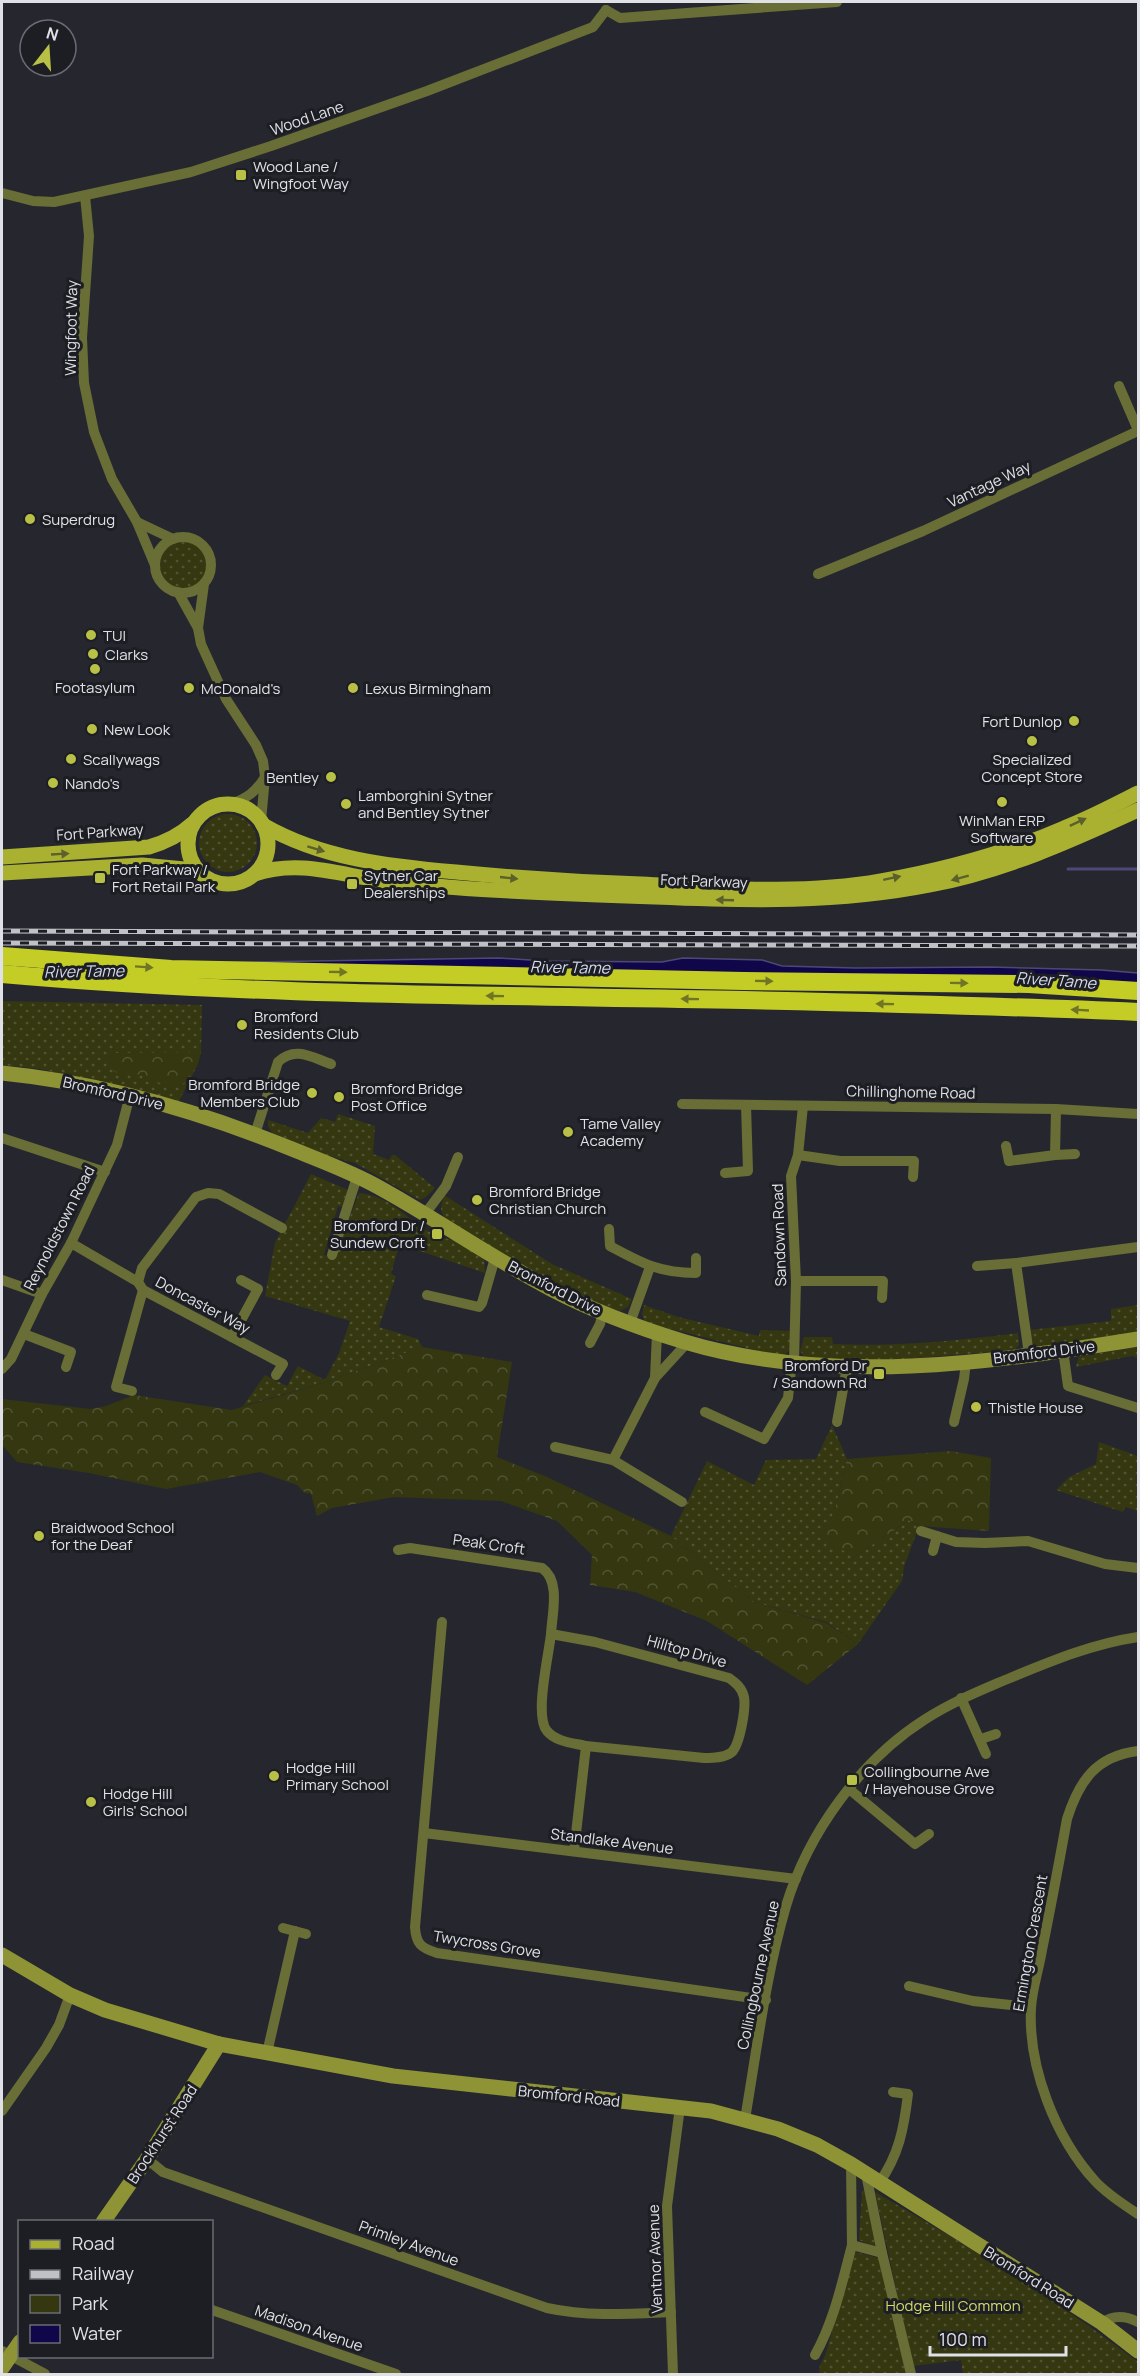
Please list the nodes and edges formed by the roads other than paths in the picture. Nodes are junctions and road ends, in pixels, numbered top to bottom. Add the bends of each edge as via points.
1 (837, 2) edge
2 (605, 6) edge
3 (2, 193) edge
4 (85, 196) junction
5 (1119, 386) dead end
6 (1138, 431) edge
7 (137, 522) junction
8 (172, 539) junction
9 (155, 565) junction
10 (818, 574) dead end
11 (204, 584) junction
12 (178, 592) junction
13 (198, 628) junction
14 (265, 777) junction
15 (1138, 793) edge
16 (231, 804) junction
17 (1138, 810) edge
18 (194, 823) junction
19 (262, 823) junction
20 (2, 857) edge
21 (195, 870) junction
22 (2, 873) edge
23 (255, 873) junction
24 (2, 956) edge
25 (2, 974) edge
26 (1138, 991) edge
27 (1138, 1012) edge
28 (331, 1064) dead end
29 (2, 1073) edge
30 (130, 1095) junction
31 (682, 1104) dead end
32 (746, 1105) junction
33 (803, 1106) junction
34 (1056, 1109) junction
35 (1138, 1114) edge
36 (255, 1134) junction
37 (2, 1138) edge
38 (1006, 1146) dead end
39 (1075, 1154) dead end
40 (798, 1155) junction
41 (1055, 1155) junction
42 (458, 1157) dead end
43 (105, 1172) junction
44 (725, 1173) dead end
45 (357, 1177) junction
46 (914, 1177) dead end
47 (425, 1214) junction
48 (282, 1228) dead end
49 (609, 1229) dead end
50 (71, 1243) junction
51 (1138, 1247) edge
52 (332, 1255) dead end
53 (495, 1258) junction
54 (696, 1258) dead end
55 (1016, 1263) junction
56 (977, 1266) dead end
57 (650, 1267) junction
58 (2, 1280) edge
59 (241, 1280) dead end
60 (796, 1281) junction
61 (141, 1286) junction
62 (42, 1294) junction
63 (427, 1296) dead end
64 (882, 1298) dead end
65 (603, 1312) junction
66 (630, 1323) junction
67 (657, 1333) junction
68 (24, 1334) junction
69 (232, 1337) junction
70 (1138, 1339) edge
71 (590, 1343) dead end
72 (687, 1343) junction
73 (1063, 1350) junction
74 (1029, 1354) junction
75 (966, 1362) junction
76 (794, 1363) junction
77 (66, 1367) dead end
78 (847, 1367) junction
79 (2, 1369) edge
80 (276, 1375) dead end
81 (654, 1378) junction
82 (132, 1391) dead end
83 (1138, 1408) edge
84 (705, 1412) dead end
85 (837, 1422) dead end
86 (954, 1422) dead end
87 (555, 1448) dead end
88 (613, 1460) junction
89 (682, 1502) dead end
90 (921, 1531) dead end
91 (937, 1536) junction
92 (398, 1550) dead end
93 (933, 1551) dead end
94 (1138, 1568) edge
95 (442, 1622) dead end
96 (551, 1634) junction
97 (1138, 1637) edge
98 (961, 1698) junction
99 (996, 1734) dead end
100 (981, 1739) junction
101 (586, 1746) junction
102 (1138, 1751) edge
103 (986, 1754) dead end
104 (849, 1789) junction
105 (424, 1833) junction
106 (929, 1834) dead end
107 (574, 1851) junction
108 (796, 1879) junction
109 (283, 1928) dead end
110 (2, 1955) edge
111 (909, 1986) dead end
112 (70, 1995) junction
113 (766, 2000) junction
114 (1031, 2007) junction
115 (219, 2044) junction
116 (267, 2053) junction
117 (893, 2092) dead end
118 (680, 2107) junction
119 (2, 2111) edge
120 (745, 2119) junction
121 (147, 2159) junction
122 (850, 2164) junction
123 (866, 2174) junction
124 (879, 2183) junction
125 (1138, 2214) edge
126 (104, 2220) edge
127 (852, 2245) junction
128 (882, 2253) junction
129 (213, 2310) edge
130 (671, 2312) junction
131 (1138, 2322) edge
132 (1102, 2323) junction
133 (18, 2344) edge
134 (1138, 2351) edge
135 (815, 2355) dead end
136 (4, 2358) edge
137 (45, 2374) edge
138 (396, 2374) edge
139 (673, 2374) edge
140 (911, 2374) edge

1 - 2 street via 620,18
2 - 4 street, Wood Lane via 593,27 427,91 191,172
3 - 4 street, Wood Lane via 54,202
4 - 7 street, Wingfoot Way via 89,236 82,338 84,383 93,432 112,478
5 - 6 street
6 - 10 street, Vantage Way
7 - 8 street
7 - 9 street, Wingfoot Way
8 - 9 street via 160,549
8 - 11 street via 192,538 207,549 211,568
9 - 12 street via 162,583
11 - 12 street via 196,590
11 - 13 street
12 - 13 street
13 - 14 street via 206,658 226,699 256,745
14 - 16 street via 247,798
14 - 19 street
19 -> 15 main road, Fort Parkway via 288,840 314,849 408,867 534,880 792,890 884,880 1005,850 1064,828
16 - 18 main road, Fort Parkway via 211,808
16 - 19 main road, Fort Parkway via 252,812
17 -> 23 main road, Fort Parkway via 1005,866 933,885 842,898 740,901 511,891 383,880 296,866
20 -> 18 main road, Fort Parkway via 149,847 182,833
18 - 21 main road via 187,843
19 - 23 main road via 267,853
21 - 22 main road, Fort Parkway via 142,865
21 - 23 main road, Fort Parkway via 223,885 242,882
24 -> 26 highway via 171,969 1029,984
27 -> 25 highway via 311,993
28 - 36 street via 296,1052 286,1054 278,1062
29 - 30 street, Bromford Drive
30 - 36 street, Bromford Drive
30 - 43 street, Reynoldstown Road via 117,1145
31 - 32 street, Chillinghome Road
32 - 33 street, Chillinghome Road
32 - 44 street via 748,1172
33 - 34 street, Chillinghome Road
33 - 40 street, Sandown Road
34 - 35 street, Chillinghome Road
34 - 41 street
36 - 45 street, Bromford Drive
37 - 43 street
38 - 41 street via 1009,1161
39 - 41 street
40 - 46 street via 840,1161 914,1161
40 - 60 street, Sandown Road via 791,1176
42 - 47 street via 446,1186
43 - 50 street, Reynoldstown Road
45 - 47 street, Bromford Drive
45 - 52 street
47 - 53 street, Bromford Drive
48 - 61 street via 219,1194 208,1192 196,1197 142,1268
49 - 57 street via 610,1246
50 - 61 street, Doncaster Way
50 - 62 street, Reynoldstown Road
51 - 55 street
53 - 63 street via 478,1307
53 - 65 street, Bromford Drive
54 - 57 street via 696,1273
55 - 56 street
55 - 74 street
57 - 66 street
58 - 62 street
59 - 69 street via 258,1289
60 - 64 street via 883,1281
60 - 76 street, Sandown Road
61 - 69 street, Doncaster Way
61 - 82 street via 116,1387
62 - 68 street, Reynoldstown Road
65 - 66 street, Bromford Drive
65 - 71 street
66 - 67 street, Bromford Drive
67 - 72 street, Bromford Drive
67 - 81 street
68 - 77 street via 71,1352
68 - 79 street, Reynoldstown Road
69 - 80 street, Doncaster Way via 283,1364
70 - 73 street, Bromford Drive
72 - 76 street, Bromford Drive via 740,1356
72 - 81 street
73 - 74 street, Bromford Drive
73 - 83 street via 1068,1386
74 - 75 street, Bromford Drive
75 - 78 street, Bromford Drive
75 - 86 street
76 - 78 street, Bromford Drive
76 - 84 street, Sandown Road via 788,1398 764,1439
78 - 85 street
81 - 88 street
87 - 88 street
88 - 89 street
90 - 91 street
91 - 93 street
91 - 94 street via 985,1544 1028,1541 1105,1564
92 - 96 street, Peak Croft via 410,1548 542,1568 554,1588
95 - 105 street, Twycross Grove
96 - 101 street, Hilltop Drive via 542,1724 548,1733 561,1740
96 - 101 street, Hilltop Drive via 729,1678 739,1686 744,1698 739,1743 731,1753 720,1757
97 - 98 street, Collingbourne Avenue via 1062,1656
98 - 100 street
98 - 104 street, Collingbourne Avenue via 922,1720
99 - 100 street
100 - 103 street
101 - 107 street
102 - 114 street, Ermington Crescent via 1095,1768 1073,1799
104 - 106 street via 912,1843
104 - 108 street, Collingbourne Avenue via 819,1833
105 - 107 street, Standlake Avenue
105 - 113 street, Twycross Grove via 415,1940 427,1950
107 - 108 street, Standlake Avenue
108 - 113 street, Collingbourne Avenue via 779,1933
109 - 116 street via 300,1932
110 - 112 street, Bromford Road
111 - 114 street via 973,2001
112 - 115 street, Bromford Road via 141,2022
112 - 119 street via 46,2048
113 - 120 street, Collingbourne Avenue
114 - 125 street, Ermington Crescent via 1037,2070 1048,2103 1069,2144 1097,2183
115 - 116 street, Bromford Road
115 - 121 street, Brockhurst Road
116 - 118 street, Bromford Road via 393,2076
117 - 124 street via 908,2094 905,2116 895,2157
118 - 120 street, Bromford Road
118 - 130 street, Ventnor Avenue via 667,2206
120 - 122 street, Bromford Road via 817,2145
121 - 126 street, Brockhurst Road
121 - 130 street, Primley Avenue via 163,2172 547,2308 595,2315
122 - 123 street, Bromford Road
122 - 127 street
123 - 124 street, Bromford Road
123 - 128 street
124 - 132 street, Bromford Road
127 - 128 street
127 - 135 street via 837,2303
128 - 140 street
129 - 138 street, Madison Avenue
130 - 139 street, Ventnor Avenue
131 - 132 street via 1130,2317 1111,2316
132 - 134 street, Bromford Road
133 - 136 street
136 - 137 street

